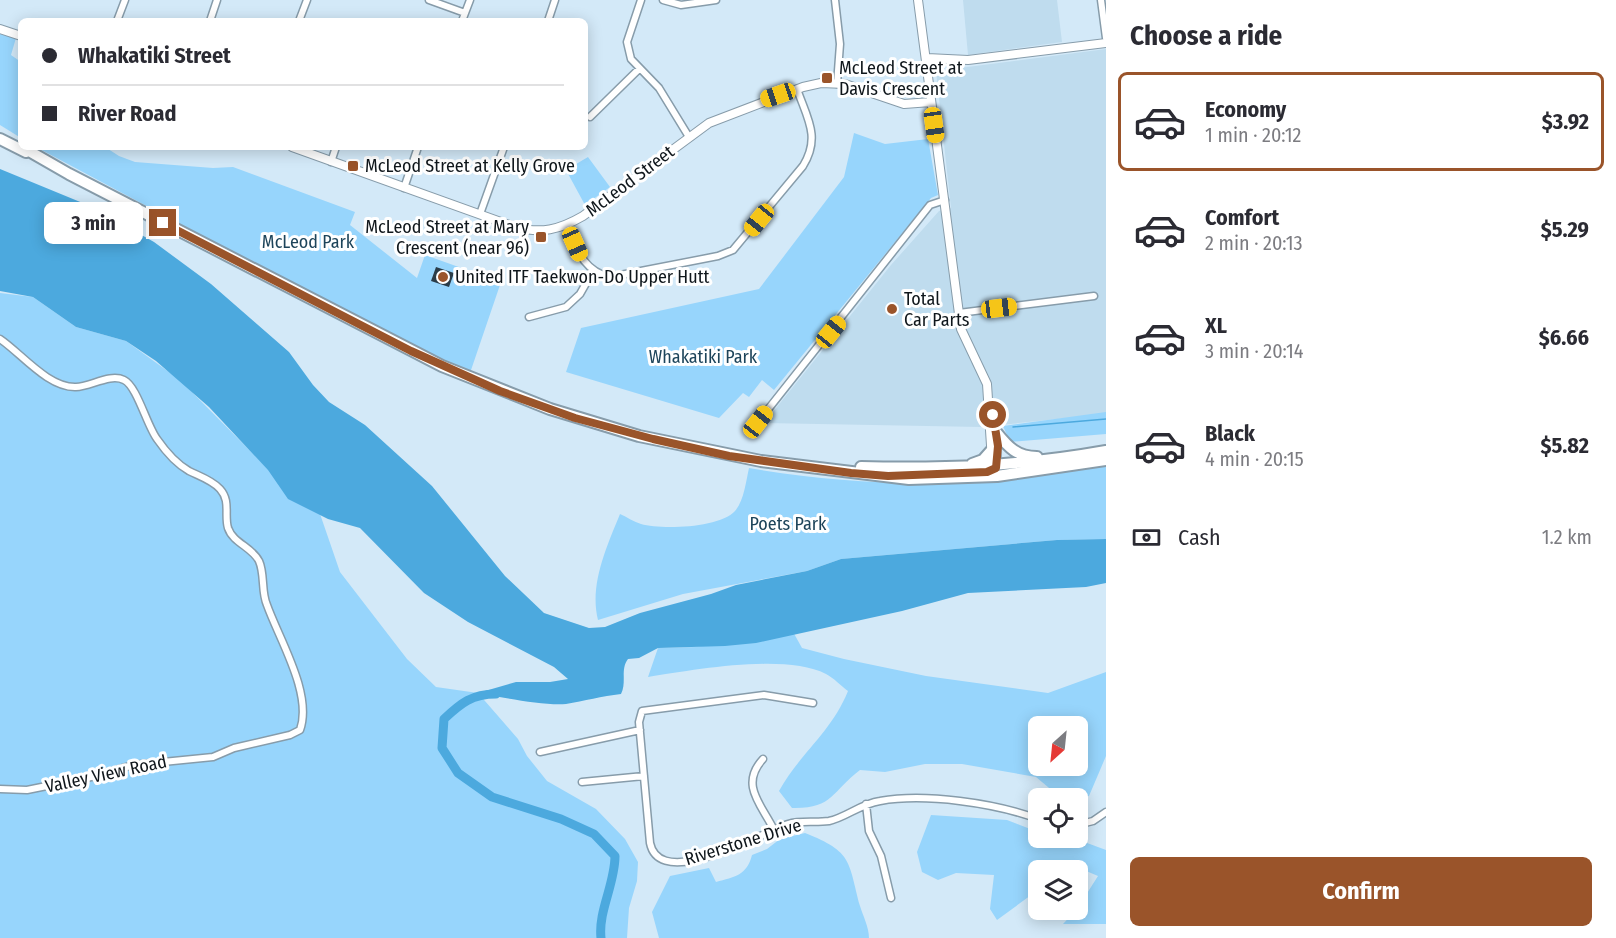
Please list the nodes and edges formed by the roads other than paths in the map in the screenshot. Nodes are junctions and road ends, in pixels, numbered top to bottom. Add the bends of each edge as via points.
1 (125, 0) edge
2 (217, 0) edge
3 (307, 0) edge
4 (429, 0) edge
5 (470, 0) edge
6 (555, 0) edge
7 (641, 0) edge
8 (663, 0) edge
9 (716, 0) edge
10 (835, 0) edge
11 (918, 0) edge
12 (1101, 0) edge
13 (465, 13) junction
14 (118, 18) edge
15 (211, 18) edge
16 (300, 18) edge
17 (463, 18) edge
18 (549, 18) edge
19 (0, 29) edge
20 (18, 35) edge
21 (1106, 38) edge
22 (1106, 43) edge
23 (927, 58) junction
24 (639, 69) junction
25 (837, 84) junction
26 (797, 89) junction
27 (931, 102) junction
28 (590, 117) dead end
29 (0, 134) edge
30 (689, 137) junction
31 (0, 139) edge
32 (18, 145) edge
33 (18, 148) edge
34 (22, 150) edge
35 (26, 150) edge
36 (300, 150) edge
37 (335, 150) edge
38 (417, 150) edge
39 (503, 150) edge
40 (331, 162) junction
41 (59, 169) junction
42 (404, 188) junction
43 (945, 200) junction
44 (480, 214) junction
45 (567, 226) junction
46 (593, 272) junction
47 (1094, 296) dead end
48 (959, 313) junction
49 (529, 317) dead end
50 (0, 339) edge
51 (989, 398) junction
52 (758, 422) dead end
53 (996, 432) junction
54 (1106, 450) edge
55 (991, 451) junction
56 (1106, 458) edge
57 (997, 466) junction
58 (822, 468) junction
59 (912, 468) junction
60 (888, 476) junction
61 (813, 703) dead end
62 (640, 730) junction
63 (540, 752) dead end
64 (763, 759) dead end
65 (644, 777) junction
66 (582, 782) dead end
67 (0, 789) edge
68 (866, 804) junction
69 (1106, 812) edge
70 (1028, 816) edge
71 (1088, 822) edge
72 (774, 830) junction
73 (891, 898) dead end

1 - 14 street
2 - 15 street
3 - 16 street
4 - 13 street
5 - 13 street
6 - 18 street
7 - 24 street via 627,42 631,59
8 - 9 street via 681,5
10 - 25 street via 840,45
11 - 23 street
12 - 21 street
13 - 17 street
19 - 20 street
22 - 23 street via 968,60
23 - 27 street
24 - 28 street
24 - 30 street via 659,88
25 - 26 street, McLeod Street
25 - 27 street, McLeod Street via 904,104
26 - 30 street, McLeod Street via 719,118
26 - 46 street via 812,132 811,152 737,247 718,256 623,275 610,277
27 - 43 street
29 - 32 highway
30 - 45 street, McLeod Street
31 - 33 highway
34 - 41 highway
35 - 41 highway
36 - 40 street, McLeod Street
37 - 40 street
38 - 42 street
39 - 44 street
40 - 42 street, McLeod Street
41 - 58 highway via 381,336 500,391 575,418 658,440 751,459
42 - 44 street, McLeod Street
43 - 48 street
43 - 52 street via 930,205
44 - 45 street, McLeod Street via 529,231
45 - 46 street via 581,258
46 - 49 street via 566,307
47 - 48 street
48 - 51 street via 964,338 984,372
50 - 67 street, Valley View Road via 45,375 66,386 124,380 164,449 186,469 220,489 229,530 260,563 266,603 298,684 304,711 300,730 213,757 133,765 27,790
51 - 53 street
51 - 55 street
53 - 54 highway via 1013,450 1031,457
53 - 57 street
54 - 57 highway
55 - 57 street
55 - 59 highway via 978,463
56 - 57 highway via 1009,470
56 - 60 highway via 997,476
57 - 59 highway
57 - 60 highway via 987,472
58 - 59 highway
58 - 60 highway
61 - 62 street via 769,694 662,707 642,711
62 - 63 street
62 - 65 street, Riverstone Drive
64 - 72 street via 752,778 752,790
65 - 66 street
65 - 72 street, Riverstone Drive via 651,848 664,862 705,857
68 - 70 street, Riverstone Drive via 903,799 997,806
68 - 72 street, Riverstone Drive via 835,819 795,823
68 - 73 street via 869,831 881,856
69 - 71 street

